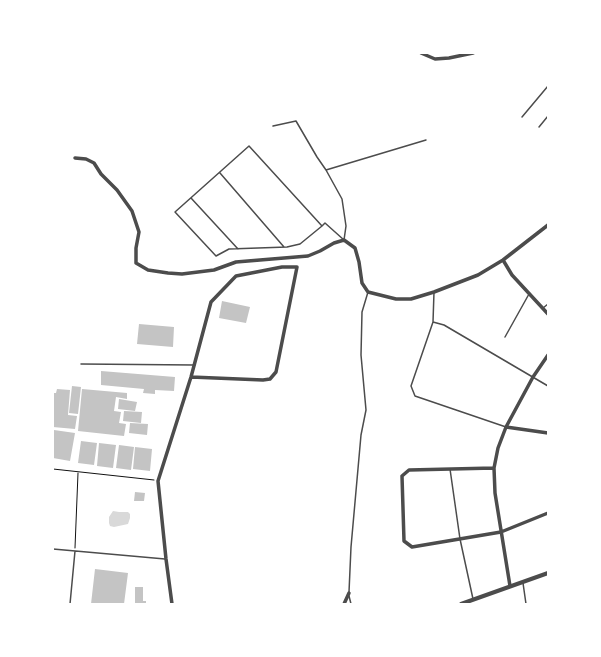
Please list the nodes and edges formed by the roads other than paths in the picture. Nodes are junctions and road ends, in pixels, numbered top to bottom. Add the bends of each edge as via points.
1 (421, 53) edge
2 (474, 53) edge
3 (548, 86) edge
4 (522, 116) dead end
5 (548, 116) edge
6 (273, 126) dead end
7 (539, 127) dead end
8 (426, 140) dead end
9 (75, 158) dead end
10 (326, 170) junction
11 (219, 173) junction
12 (191, 198) junction
13 (548, 225) edge
14 (322, 226) junction
15 (344, 240) junction
16 (284, 247) junction
17 (238, 249) junction
18 (503, 260) junction
19 (368, 292) junction
20 (434, 292) junction
21 (529, 294) junction
22 (548, 304) edge
23 (543, 308) junction
24 (548, 314) edge
25 (433, 322) junction
26 (505, 337) dead end
27 (548, 355) edge
28 (82, 364) dead end
29 (194, 365) junction
30 (190, 377) junction
31 (532, 377) junction
32 (548, 386) edge
33 (506, 426) junction
34 (548, 433) edge
35 (494, 468) junction
36 (450, 469) junction
37 (548, 513) edge
38 (501, 532) junction
39 (460, 539) junction
40 (53, 549) edge
41 (75, 551) junction
42 (166, 559) junction
43 (548, 573) edge
44 (522, 581) junction
45 (510, 586) junction
46 (349, 593) junction
47 (473, 600) junction
48 (70, 604) edge
49 (172, 604) edge
50 (344, 604) edge
51 (351, 604) edge
52 (461, 604) edge
53 (526, 604) edge

1 - 2 street via 435,59
3 - 4 lane
5 - 7 lane
6 - 10 lane via 296,121
8 - 10 lane
9 - 15 street via 94,163 132,211 139,232 136,263 148,270 182,274 214,270 236,262 308,256
10 - 15 lane via 342,200 346,226
11 - 12 lane
11 - 14 lane via 249,146
11 - 16 lane
12 - 17 lane
12 - 17 lane via 175,212 216,256
13 - 18 street
14 - 15 lane via 325,224
14 - 16 lane via 300,244
15 - 19 street via 355,248 362,283
16 - 17 lane
18 - 20 street via 478,275
18 - 21 street
19 - 20 street via 396,299 411,299
19 - 46 lane via 362,312 361,355 366,410 361,435
20 - 25 lane
21 - 23 street
21 - 26 lane
22 - 23 lane
23 - 24 street
25 - 31 lane via 444,325
25 - 33 lane via 411,386 415,396
27 - 31 street
28 - 29 lane
29 - 30 street
29 - 30 street via 211,302 236,276 282,267 297,267 276,372 270,379
30 - 42 street via 158,481
31 - 32 lane
31 - 33 street
33 - 34 street
33 - 35 street
35 - 36 street
35 - 38 street
36 - 39 lane
36 - 39 street via 409,470 402,476 404,541 412,547
37 - 38 street
38 - 39 street
38 - 45 street
39 - 47 lane
40 - 41 lane
41 - 42 lane
41 - 48 lane
42 - 49 street
43 - 44 street
44 - 45 street
44 - 53 lane
45 - 47 street
46 - 50 street
46 - 51 lane
47 - 52 street

